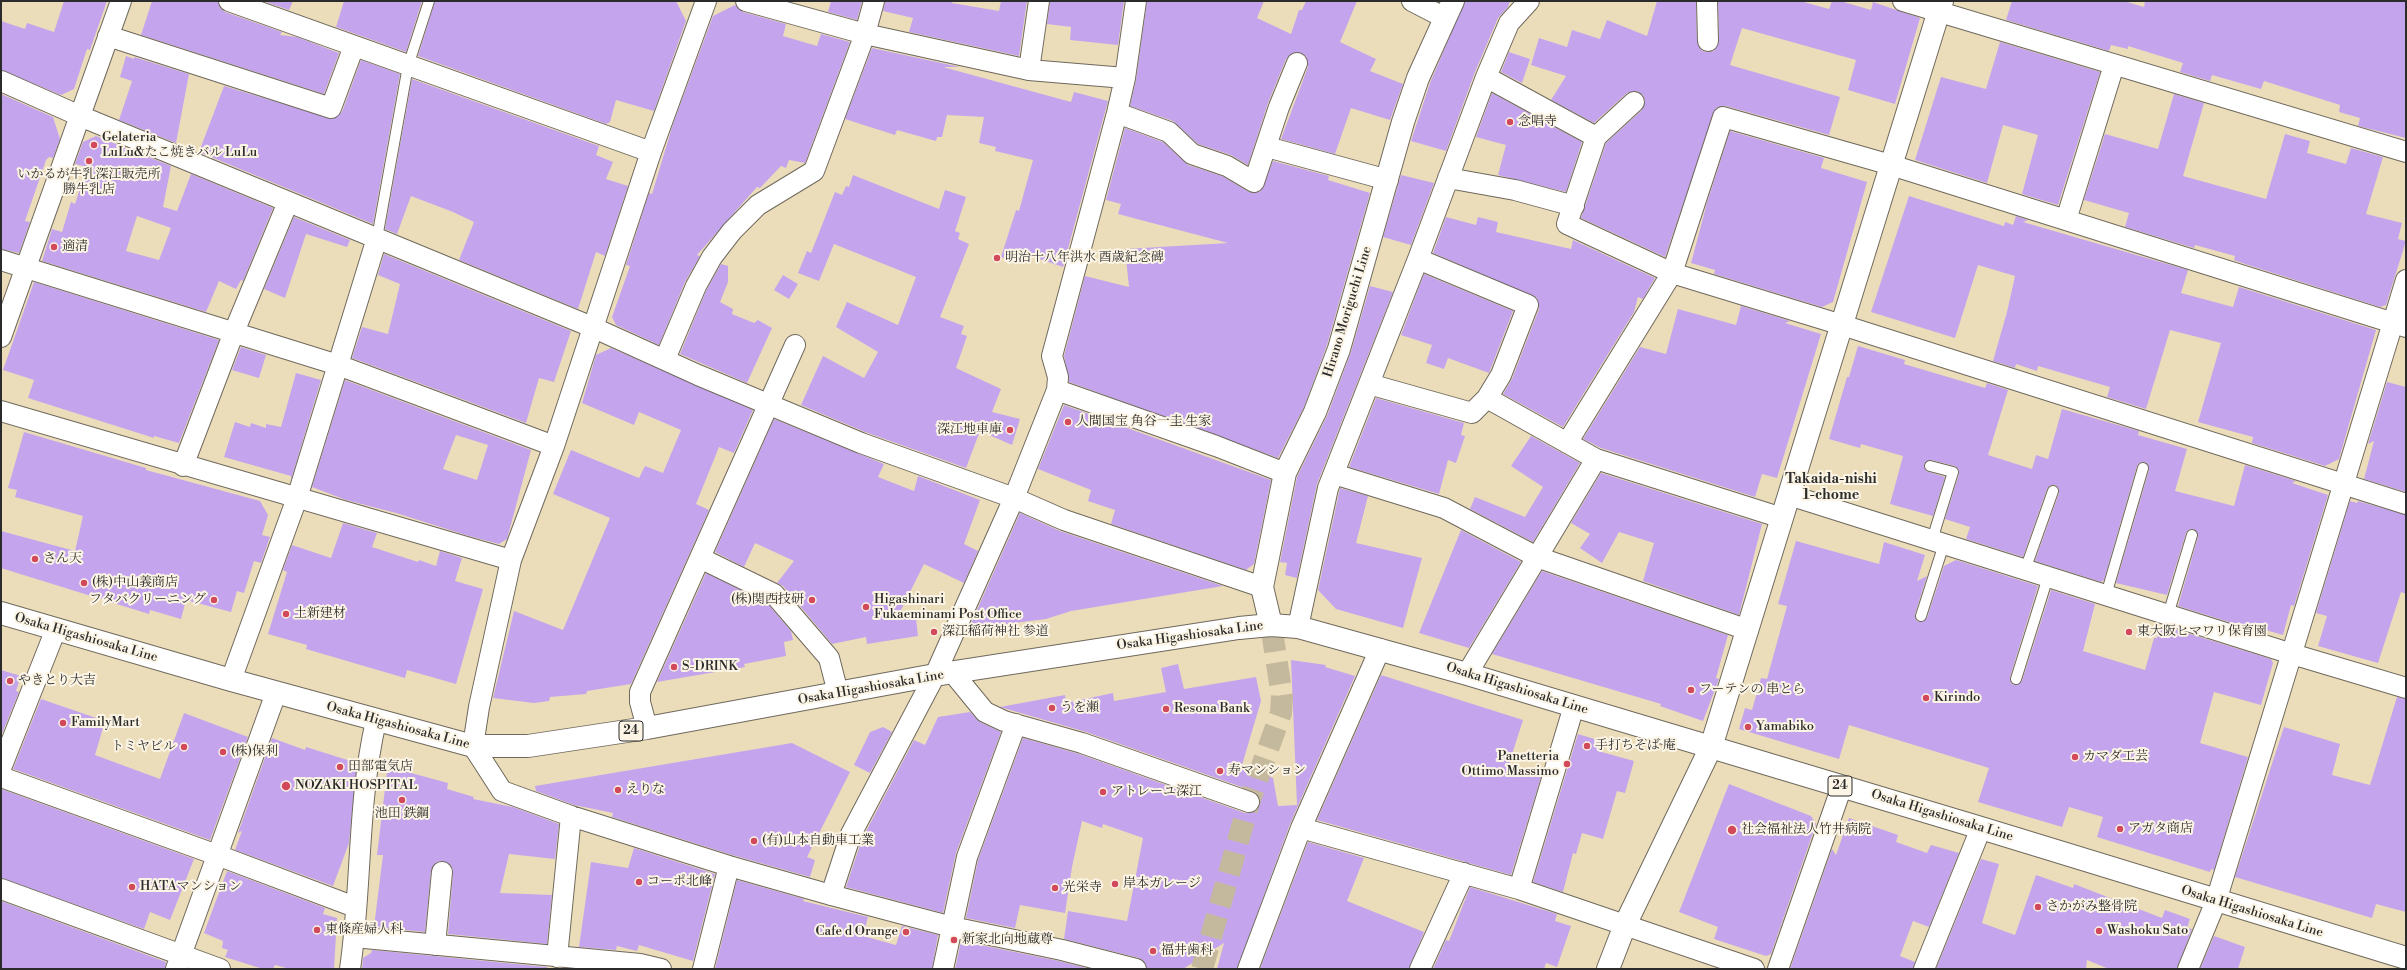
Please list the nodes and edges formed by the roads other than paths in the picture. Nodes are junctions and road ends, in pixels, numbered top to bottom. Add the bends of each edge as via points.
1 (121, 1) edge
2 (228, 1) edge
3 (429, 1) edge
4 (706, 1) edge
5 (746, 1) edge
6 (874, 1) edge
7 (1039, 1) edge
8 (1136, 1) edge
9 (1412, 1) edge
10 (1529, 1) edge
11 (1707, 1) edge
12 (1903, 1) edge
13 (1940, 7) edge
14 (1449, 9) edge
15 (866, 34) junction
16 (108, 36) junction
17 (1708, 40) dead end
18 (354, 46) junction
19 (1297, 63) dead end
20 (2114, 65) junction
21 (408, 66) junction
22 (1030, 70) junction
23 (1486, 77) junction
24 (1125, 78) junction
25 (1, 81) edge
26 (1634, 102) dead end
27 (1117, 113) junction
28 (80, 116) junction
29 (1596, 137) junction
30 (1268, 147) junction
31 (651, 152) junction
32 (2406, 152) edge
33 (1892, 165) junction
34 (1448, 178) junction
35 (1388, 180) junction
36 (288, 202) junction
37 (1574, 206) junction
38 (2066, 220) junction
39 (377, 238) junction
40 (1418, 259) junction
41 (1, 260) edge
42 (25, 268) junction
43 (1672, 273) junction
44 (2406, 280) edge
45 (1842, 324) junction
46 (2399, 325) edge
47 (592, 327) junction
48 (234, 332) junction
49 (1, 337) edge
50 (795, 345) dead end
51 (665, 359) junction
52 (338, 365) junction
53 (1369, 384) junction
54 (1057, 390) junction
55 (1487, 398) junction
56 (770, 404) junction
57 (1, 411) edge
58 (1567, 442) junction
59 (554, 446) junction
60 (1596, 459) junction
61 (184, 466) junction
62 (1930, 466) dead end
63 (2143, 468) dead end
64 (1285, 473) junction
65 (1334, 474) junction
66 (2345, 485) junction
67 (2053, 491) dead end
68 (1789, 495) junction
69 (297, 498) junction
70 (1014, 498) junction
71 (2406, 504) edge
72 (1782, 518) junction
73 (2192, 535) dead end
74 (1938, 542) junction
75 (1537, 557) junction
76 (700, 558) junction
77 (511, 560) junction
78 (2025, 570) junction
79 (2048, 577) junction
80 (1262, 587) junction
81 (2106, 595) junction
82 (1, 613) edge
83 (2168, 615) junction
84 (1921, 616) dead end
85 (1271, 625) junction
86 (1298, 627) junction
87 (56, 629) junction
88 (1748, 630) junction
89 (1380, 649) junction
90 (2292, 654) junction
91 (944, 674) junction
92 (1467, 674) junction
93 (2016, 679) dead end
94 (231, 680) junction
95 (2406, 688) edge
96 (276, 692) junction
97 (838, 693) junction
98 (1574, 706) junction
99 (376, 721) junction
100 (1016, 724) junction
101 (647, 728) junction
102 (473, 746) junction
103 (1711, 747) junction
104 (1, 768) edge
105 (1, 777) edge
106 (1842, 786) junction
107 (1249, 802) dead end
108 (571, 816) junction
109 (1301, 828) junction
110 (1981, 828) junction
111 (217, 855) junction
112 (729, 866) junction
113 (442, 872) dead end
114 (1464, 873) junction
115 (1, 889) edge
116 (1518, 889) junction
117 (832, 895) junction
118 (2216, 901) junction
119 (354, 908) junction
120 (1625, 925) junction
121 (952, 927) junction
122 (354, 937) junction
123 (435, 945) junction
124 (557, 957) junction
125 (2399, 961) edge
126 (178, 962) edge
127 (220, 969) edge
128 (350, 969) edge
129 (661, 969) edge
130 (703, 969) edge
131 (943, 969) edge
132 (1136, 969) edge
133 (1248, 969) edge
134 (1420, 969) edge
135 (1608, 969) edge
136 (1754, 969) edge
137 (1778, 969) edge
138 (1924, 969) edge
139 (2188, 969) edge

1 - 16 street
2 - 18 street
3 - 21 lane
4 - 31 street
5 - 15 street
6 - 15 street
7 - 22 street
8 - 24 street
9 - 14 street
10 - 23 street via 1509,23
11 - 17 street
12 - 13 street
13 - 20 street
13 - 33 main road
14 - 35 main road, Hirano Moriguchi Line via 1418,78
15 - 22 street
15 - 51 street via 814,171 758,205 712,256 696,286
16 - 18 street via 331,108
16 - 28 street
18 - 21 street
19 - 30 street via 1278,107
20 - 32 street
20 - 38 street
21 - 31 street
21 - 39 lane
22 - 24 street
23 - 29 street
23 - 34 street
24 - 27 street
25 - 28 street
26 - 29 street
27 - 30 street via 1169,132 1192,154 1227,166 1254,182
27 - 54 street via 1052,356 1058,377
28 - 36 street
28 - 42 street
29 - 37 street
30 - 35 street
31 - 47 street
33 - 38 street
33 - 43 street via 1723,116
33 - 45 main road
34 - 37 street via 1515,190
34 - 40 street
35 - 64 main road, Hirano Moriguchi Line via 1339,349 1315,412
36 - 39 street
36 - 48 street
37 - 43 street via 1567,224
38 - 46 street
39 - 47 street
39 - 52 street
40 - 53 street
40 - 55 street via 1528,305 1501,375
41 - 42 street
42 - 48 street
42 - 49 street
43 - 45 street
43 - 58 street
44 - 46 street
45 - 66 street
45 - 68 main road
46 - 66 street
47 - 51 street
47 - 59 street
48 - 52 street
48 - 61 street
50 - 56 street
51 - 56 street
52 - 59 street
52 - 69 street
53 - 55 street via 1472,413
53 - 65 street
54 - 64 street
54 - 70 street
55 - 58 street
56 - 70 street via 861,443
56 - 76 street
57 - 61 street
58 - 60 street
59 - 77 street
60 - 72 street
60 - 75 street
61 - 69 street
62 - 74 lane via 1953,472
63 - 81 lane
64 - 80 main road, Hirano Moriguchi Line
65 - 75 street via 1444,508
65 - 86 street via 1328,488
66 - 71 street
66 - 90 street
67 - 78 lane
68 - 72 main road
68 - 74 street
69 - 77 street
69 - 94 street
70 - 80 street via 1064,520
70 - 91 street
72 - 88 main road
73 - 83 lane
74 - 78 street
74 - 84 lane
75 - 88 street
75 - 92 street
76 - 97 street via 774,594 830,658
76 - 101 street via 640,692
77 - 102 street via 479,706
78 - 79 street
79 - 81 street
79 - 93 lane
80 - 85 main road, Hirano Moriguchi Line
81 - 83 street
82 - 87 main road, Osaka Higashiosaka Line / 24
83 - 90 street
85 - 86 main road, Osaka Higashiosaka Line / 24
85 - 91 main road, Osaka Higashiosaka Line / 24
86 - 89 main road, Osaka Higashiosaka Line / 24
87 - 94 main road, Osaka Higashiosaka Line / 24
87 - 104 street
88 - 103 main road
89 - 92 main road, Osaka Higashiosaka Line / 24
89 - 109 street
90 - 95 street
90 - 118 street
91 - 97 main road, Osaka Higashiosaka Line / 24
91 - 100 street via 985,712
91 - 117 street via 850,834
92 - 98 main road, Osaka Higashiosaka Line / 24
94 - 96 main road, Osaka Higashiosaka Line / 24
96 - 99 main road, Osaka Higashiosaka Line / 24
96 - 111 street
97 - 101 main road, Osaka Higashiosaka Line / 24
98 - 103 main road, Osaka Higashiosaka Line / 24
98 - 116 street
99 - 102 main road, Osaka Higashiosaka Line / 24
99 - 119 street via 369,753
100 - 107 street via 1082,743
100 - 121 street via 967,857
101 - 102 main road, Osaka Higashiosaka Line / 24 via 528,746
102 - 108 street via 502,791
103 - 106 main road, Osaka Higashiosaka Line / 24
103 - 120 main road
105 - 111 street
106 - 110 main road, Osaka Higashiosaka Line / 24
106 - 137 street
108 - 112 street
108 - 124 street
109 - 114 street
109 - 133 street
110 - 118 main road, Osaka Higashiosaka Line / 24
110 - 138 street
111 - 119 street
111 - 126 street
112 - 117 street
112 - 130 street
113 - 123 street
114 - 116 street
114 - 134 street
115 - 126 street
116 - 120 street
117 - 121 street
118 - 125 main road, Osaka Higashiosaka Line / 24
118 - 139 street
119 - 122 street
120 - 135 main road
120 - 136 street
121 - 131 street
121 - 132 street via 1062,950
122 - 123 street
122 - 128 street
123 - 124 street
124 - 129 street via 640,964
126 - 127 street

